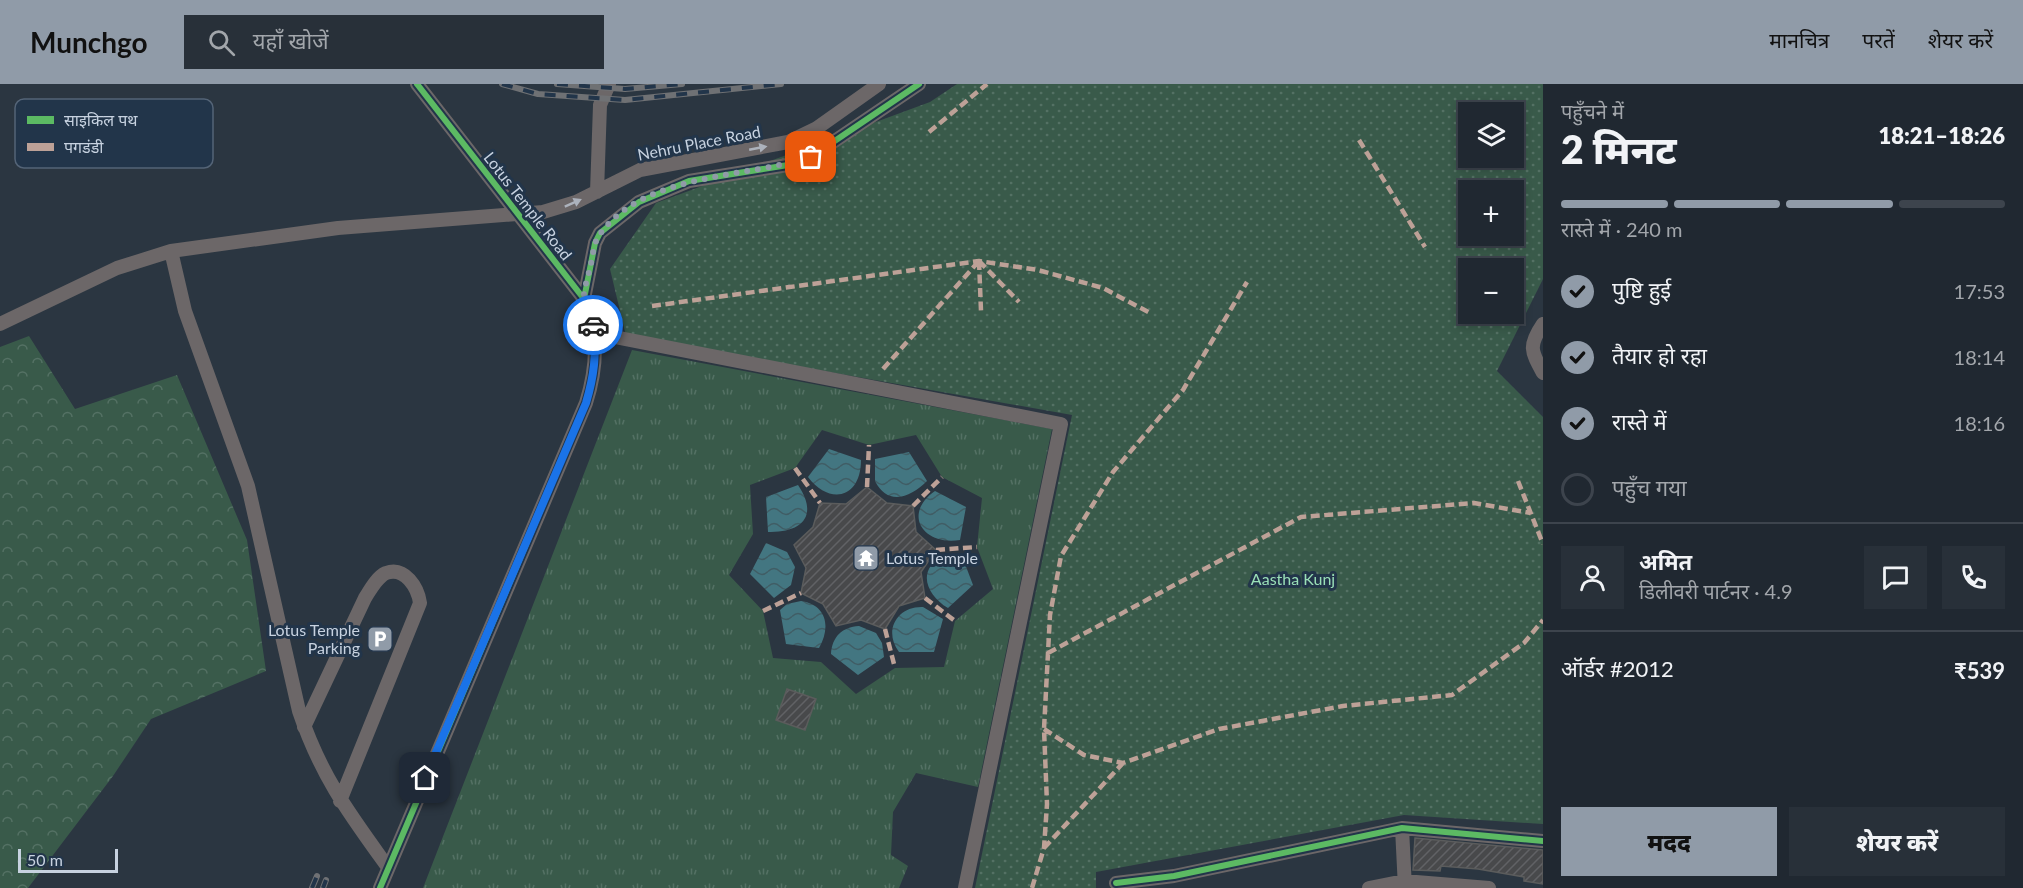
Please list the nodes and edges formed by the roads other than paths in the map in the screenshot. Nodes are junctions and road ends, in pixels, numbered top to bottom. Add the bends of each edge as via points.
1 (417, 84) edge
2 (609, 84) edge
3 (879, 84) edge
4 (919, 84) edge
5 (597, 192) junction
6 (516, 213) junction
7 (171, 251) junction
8 (584, 299) junction
9 (0, 324) edge
10 (1543, 324) edge
11 (594, 333) junction
12 (1543, 373) edge
13 (304, 727) junction
14 (340, 801) junction
15 (1402, 828) junction
16 (1543, 841) edge
17 (387, 866) junction
18 (1116, 883) dead end
19 (1405, 884) edge
20 (380, 888) edge
21 (965, 888) edge
22 (1369, 888) edge
23 (1488, 888) edge

1 - 6 street, Lotus Temple Road
2 - 5 street via 600,105
5 -> 3 street, Nehru Place Road via 640,170 788,142 817,128
4 - 8 street via 811,157 788,165 689,182 639,202 600,233
6 -> 5 street, Nehru Place Road via 560,208
6 - 7 street, Nehru Place Road via 338,228
6 - 8 street, Lotus Temple Road
7 - 9 street, Nehru Place Road via 117,268
7 - 13 street via 185,311 248,486
8 - 11 street, Lotus Temple Road
10 - 12 street via 1532,341 1532,349
11 - 17 street, Lotus Temple Road via 594,376 586,403
11 - 21 street via 1061,424
13 - 14 street
13 - 14 street via 365,598 377,581 384,573 394,572 412,581 419,590 420,603
14 - 17 street
15 - 16 street
15 - 18 street via 1174,876
15 - 19 street
17 - 20 street, Lotus Temple Road
19 - 22 street
19 - 23 street

